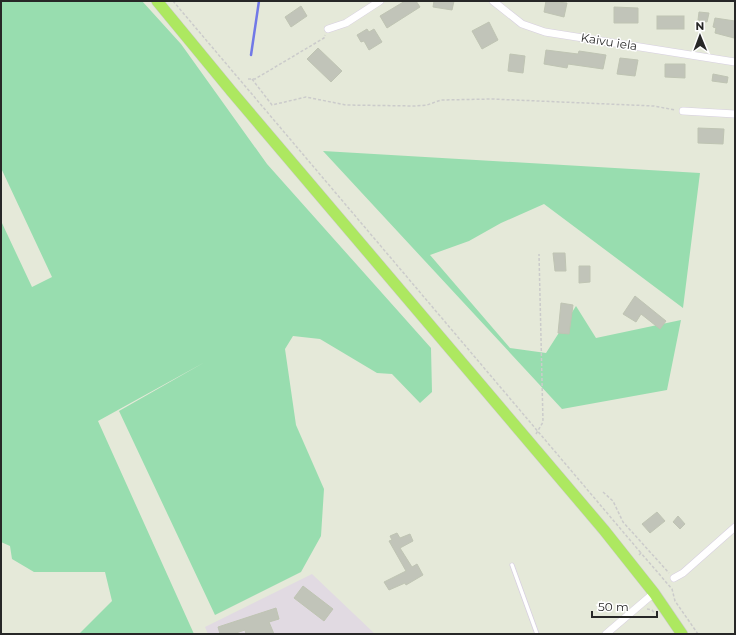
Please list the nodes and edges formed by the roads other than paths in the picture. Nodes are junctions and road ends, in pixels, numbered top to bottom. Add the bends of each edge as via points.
1 (157, 1) edge
2 (380, 1) edge
3 (493, 1) edge
4 (328, 29) road end
5 (735, 62) edge
6 (683, 111) road end
7 (735, 114) edge
8 (735, 527) edge
9 (512, 565) dead end
10 (674, 578) road end
11 (654, 593) junction
12 (537, 634) edge
13 (606, 634) edge
14 (682, 634) edge

1 - 11 main road via 604,530
2 - 4 street via 346,23
3 - 5 street, Kaivu iela via 522,24 545,32
6 - 7 street
8 - 10 street
9 - 12 lane
11 - 13 street
11 - 14 main road

